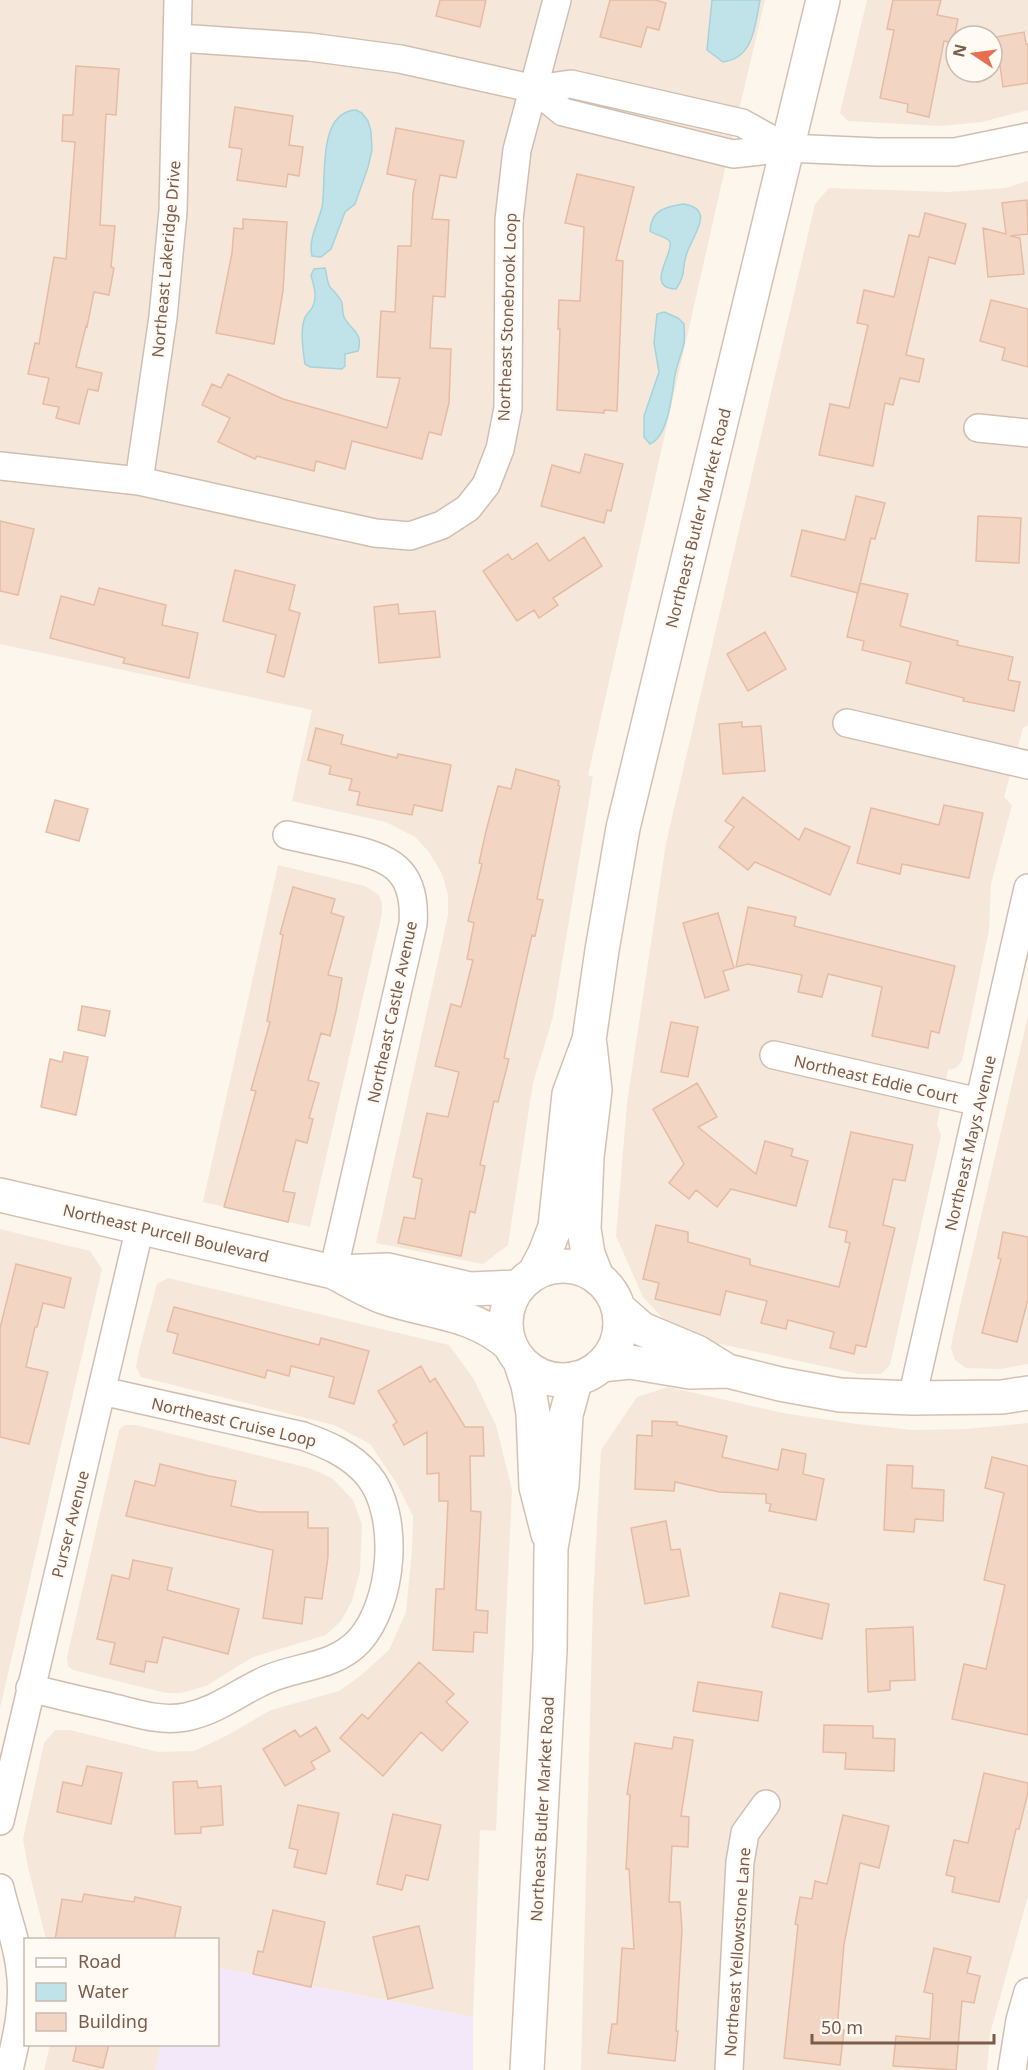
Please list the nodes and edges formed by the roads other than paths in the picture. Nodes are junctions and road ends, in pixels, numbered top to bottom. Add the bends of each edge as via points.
1 (178, 0) edge
2 (557, 0) edge
3 (823, 0) edge
4 (179, 38) junction
5 (535, 89) junction
6 (1028, 137) edge
7 (787, 148) junction
8 (978, 428) dead end
9 (1028, 433) edge
10 (0, 465) edge
11 (139, 481) junction
12 (847, 723) dead end
13 (1028, 765) edge
14 (287, 835) dead end
15 (1028, 888) edge
16 (589, 1040) junction
17 (774, 1055) dead end
18 (979, 1102) junction
19 (0, 1194) edge
20 (140, 1227) junction
21 (333, 1272) junction
22 (597, 1277) junction
23 (525, 1281) junction
24 (618, 1308) junction
25 (515, 1354) junction
26 (728, 1371) junction
27 (588, 1372) junction
28 (102, 1391) junction
29 (1028, 1393) edge
30 (912, 1398) junction
31 (551, 1548) junction
32 (30, 1688) junction
33 (766, 1804) dead end
34 (0, 1821) edge
35 (0, 1888) edge
36 (1028, 1992) edge
37 (9, 2070) edge
38 (527, 2070) edge
39 (729, 2070) edge
40 (1012, 2070) edge

1 - 4 street, Northeast Lakeridge Drive
2 - 5 street, Northeast Stonebrook Loop
3 - 7 main road, Northeast Butler Market Road
4 - 5 street via 310,47 400,59
4 - 11 street, Northeast Lakeridge Drive via 172,223
5 - 7 street via 571,84 742,123
5 - 11 street, Northeast Stonebrook Loop via 518,150 509,220 508,408 500,450 486,485 468,508 442,525 410,536 375,533
6 - 7 street via 955,152
7 - 16 main road, Northeast Butler Market Road via 623,828
8 - 9 street
10 - 11 street, Northeast Stonebrook Loop
12 - 13 street
14 - 21 street, Northeast Castle Avenue via 386,859 400,870 414,905 413,924
15 - 18 street, Northeast Mays Avenue
16 - 22 main road, Northeast Butler Market Road via 595,1090 584,1229
16 - 23 main road, Northeast Butler Market Road via 569,1094 555,1227 545,1253
17 - 18 street, Northeast Eddie Court
18 - 30 street, Northeast Mays Avenue
19 - 20 main road, Northeast Purcell Boulevard
20 - 21 main road, Northeast Purcell Boulevard
20 - 28 street, Purser Avenue
21 - 23 main road, Northeast Purcell Boulevard via 388,1270 470,1289
21 - 25 main road, Northeast Purcell Boulevard via 382,1296 464,1318 495,1332
22 - 23 main road via 580,1268 561,1265
22 - 24 main road
23 - 25 main road via 507,1311 506,1329
24 - 26 main road via 642,1329 697,1352
24 - 27 main road via 620,1323 611,1353
25 - 27 main road via 534,1372 551,1379
25 - 31 main road, Northeast Butler Market Road via 528,1385 536,1488
26 - 27 main road via 690,1372 630,1362
26 - 30 main road via 840,1395
27 - 31 main road, Northeast Butler Market Road via 566,1415 562,1485
28 - 32 street, Purser Avenue
28 - 32 street, Northeast Cruise Loop via 303,1436 329,1445 353,1460 370,1477 382,1499 388,1528 384,1593 374,1620 345,1654 268,1679 209,1711 169,1719
29 - 30 main road
31 - 38 main road, Northeast Butler Market Road via 549,1661
32 - 34 street, Purser Avenue
33 - 39 street, Northeast Yellowstone Lane via 746,1833 740,1862
35 - 37 street via 14,1939 21,1986 20,2022
36 - 40 street

